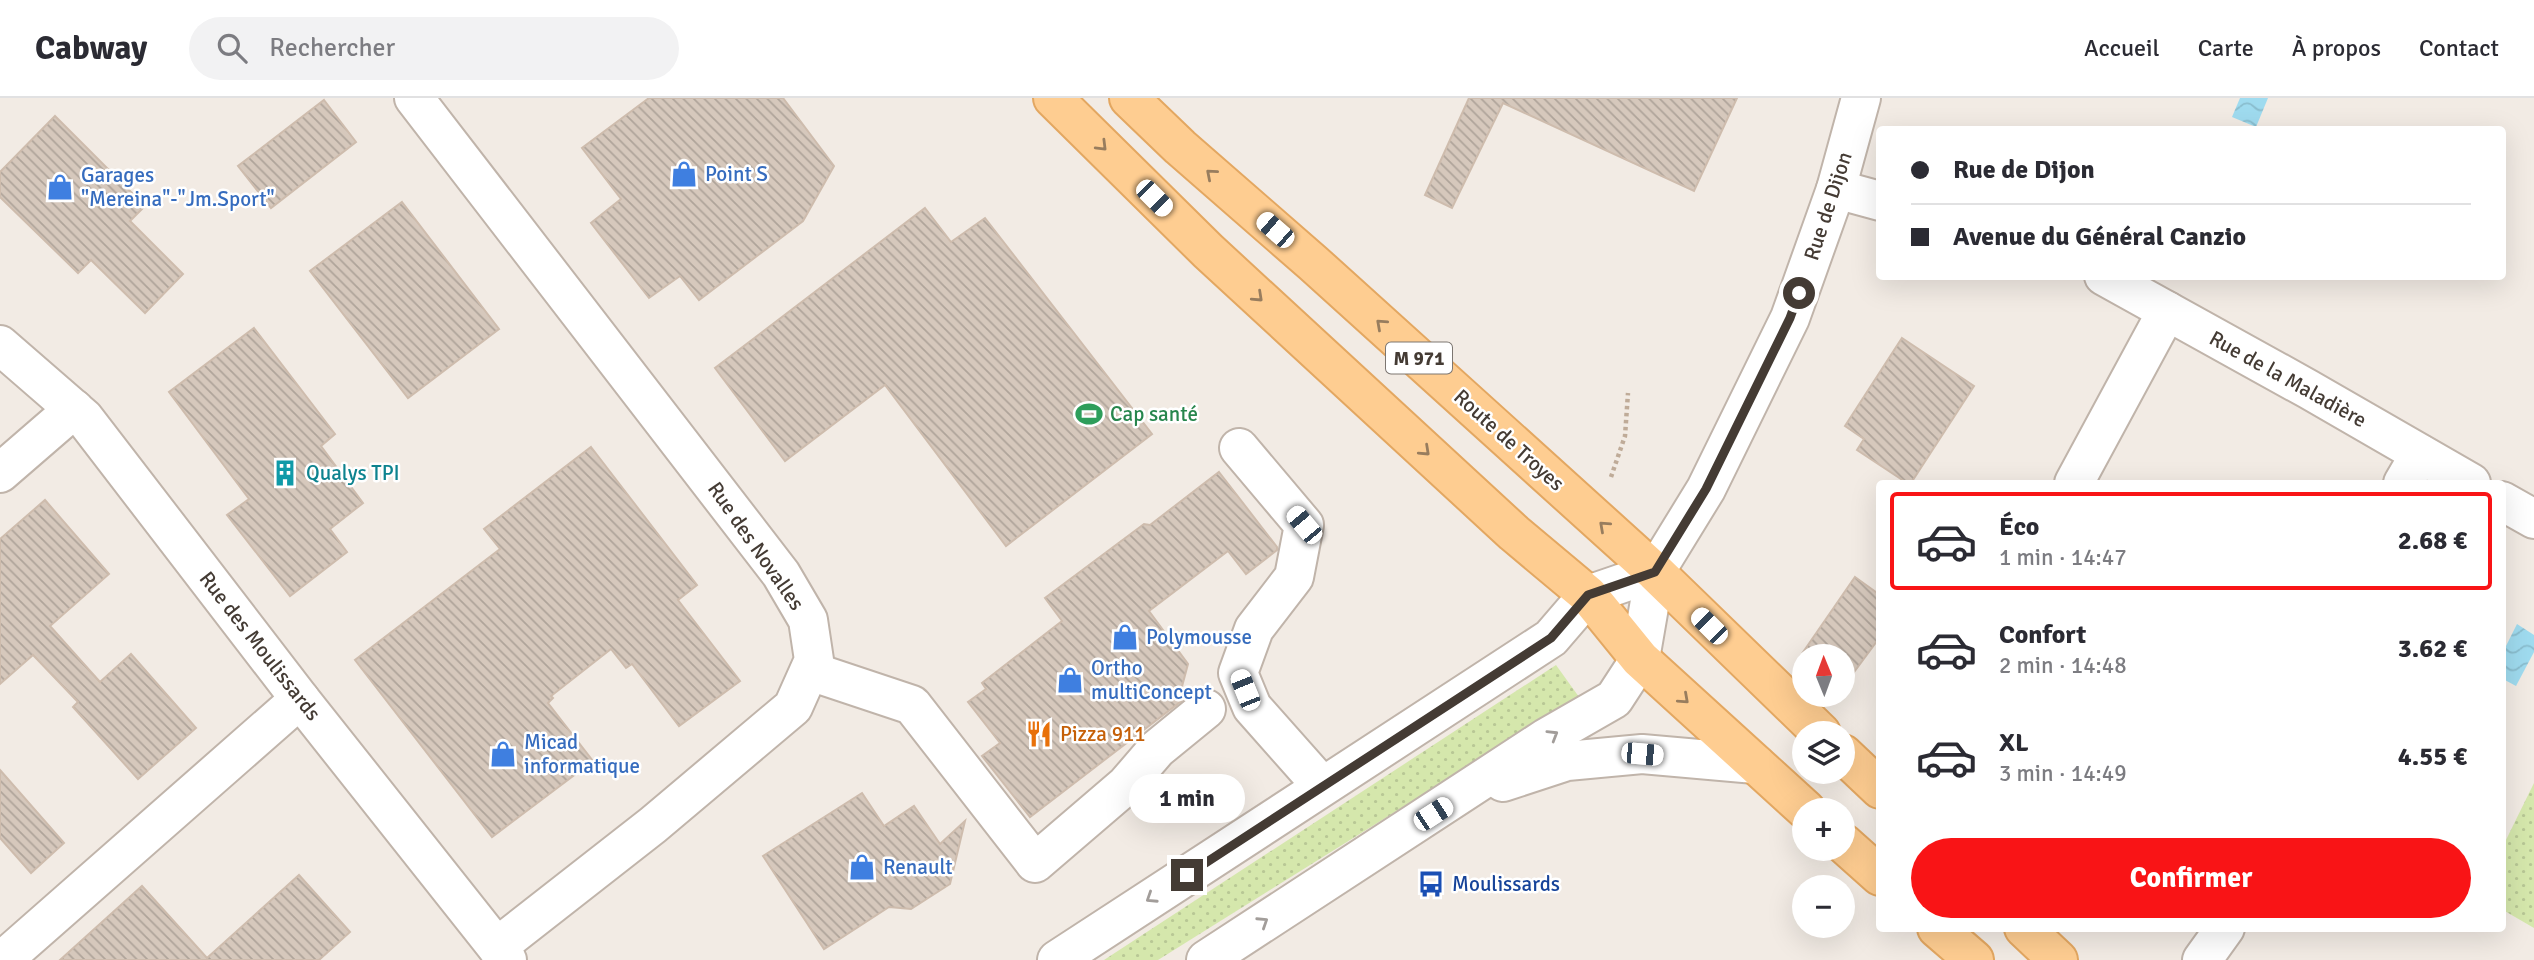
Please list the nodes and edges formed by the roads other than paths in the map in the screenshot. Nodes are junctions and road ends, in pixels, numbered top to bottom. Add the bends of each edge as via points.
1 (414, 98) edge
2 (1053, 98) edge
3 (1129, 98) edge
4 (1861, 98) edge
5 (1836, 190) junction
6 (1876, 200) edge
7 (2111, 280) edge
8 (2167, 311) junction
9 (0, 345) edge
10 (74, 409) junction
11 (1239, 448) dead end
12 (2412, 468) edge
13 (0, 472) edge
14 (2076, 480) edge
15 (2459, 480) edge
16 (2506, 503) edge
17 (2534, 519) edge
18 (1648, 581) junction
19 (1588, 595) junction
20 (1640, 660) junction
21 (810, 671) junction
22 (300, 699) junction
23 (1206, 709) dead end
24 (1807, 721) edge
25 (1755, 764) junction
26 (1855, 765) edge
27 (1876, 785) edge
28 (1322, 786) junction
29 (1793, 798) edge
30 (1455, 799) junction
31 (1855, 854) edge
32 (1876, 872) edge
33 (1942, 932) edge
34 (2028, 932) edge
35 (2222, 932) edge
36 (502, 954) edge
37 (1071, 956) edge
38 (3, 960) edge
39 (1206, 960) edge
40 (1974, 960) edge
41 (2058, 960) edge
42 (2202, 960) edge

1 - 21 street, Rue des Novalles via 781,574 808,620 814,660
2 -> 19 main road, M 971 via 1208,251 1514,533
18 -> 3 main road, Route de Troyes / M 971 via 1313,263
4 - 5 street, Rue de Dijon
5 - 6 street
5 - 18 street, Rue de Dijon via 1790,318 1706,489
7 - 8 street, Rue de la Maladière
8 - 12 street, Rue de la Maladière
8 - 14 street
9 - 10 street, Rue des Moulissards
10 - 13 street
10 - 22 street, Rue des Moulissards
11 - 28 street via 1304,525 1294,577 1254,629 1238,673 1252,707
12 - 15 street, Rue de la Maladière
16 - 17 street
18 - 19 street
18 - 20 street
18 - 24 main road, Route de Troyes / M 971
19 - 20 main road, M 971
19 - 28 street via 1551,638
20 -> 25 main road, M 971
30 -> 20 street via 1614,699
21 - 23 street via 912,705 1035,863
21 - 36 street, Rue des Novalles via 793,707
22 - 36 street, Rue des Moulissards
22 - 38 street
25 - 29 main road, M 971
25 - 30 street via 1642,754 1567,761
26 - 27 main road
28 -> 37 street
39 -> 30 street
31 - 32 main road
33 - 40 main road
34 - 41 main road
35 - 42 street

